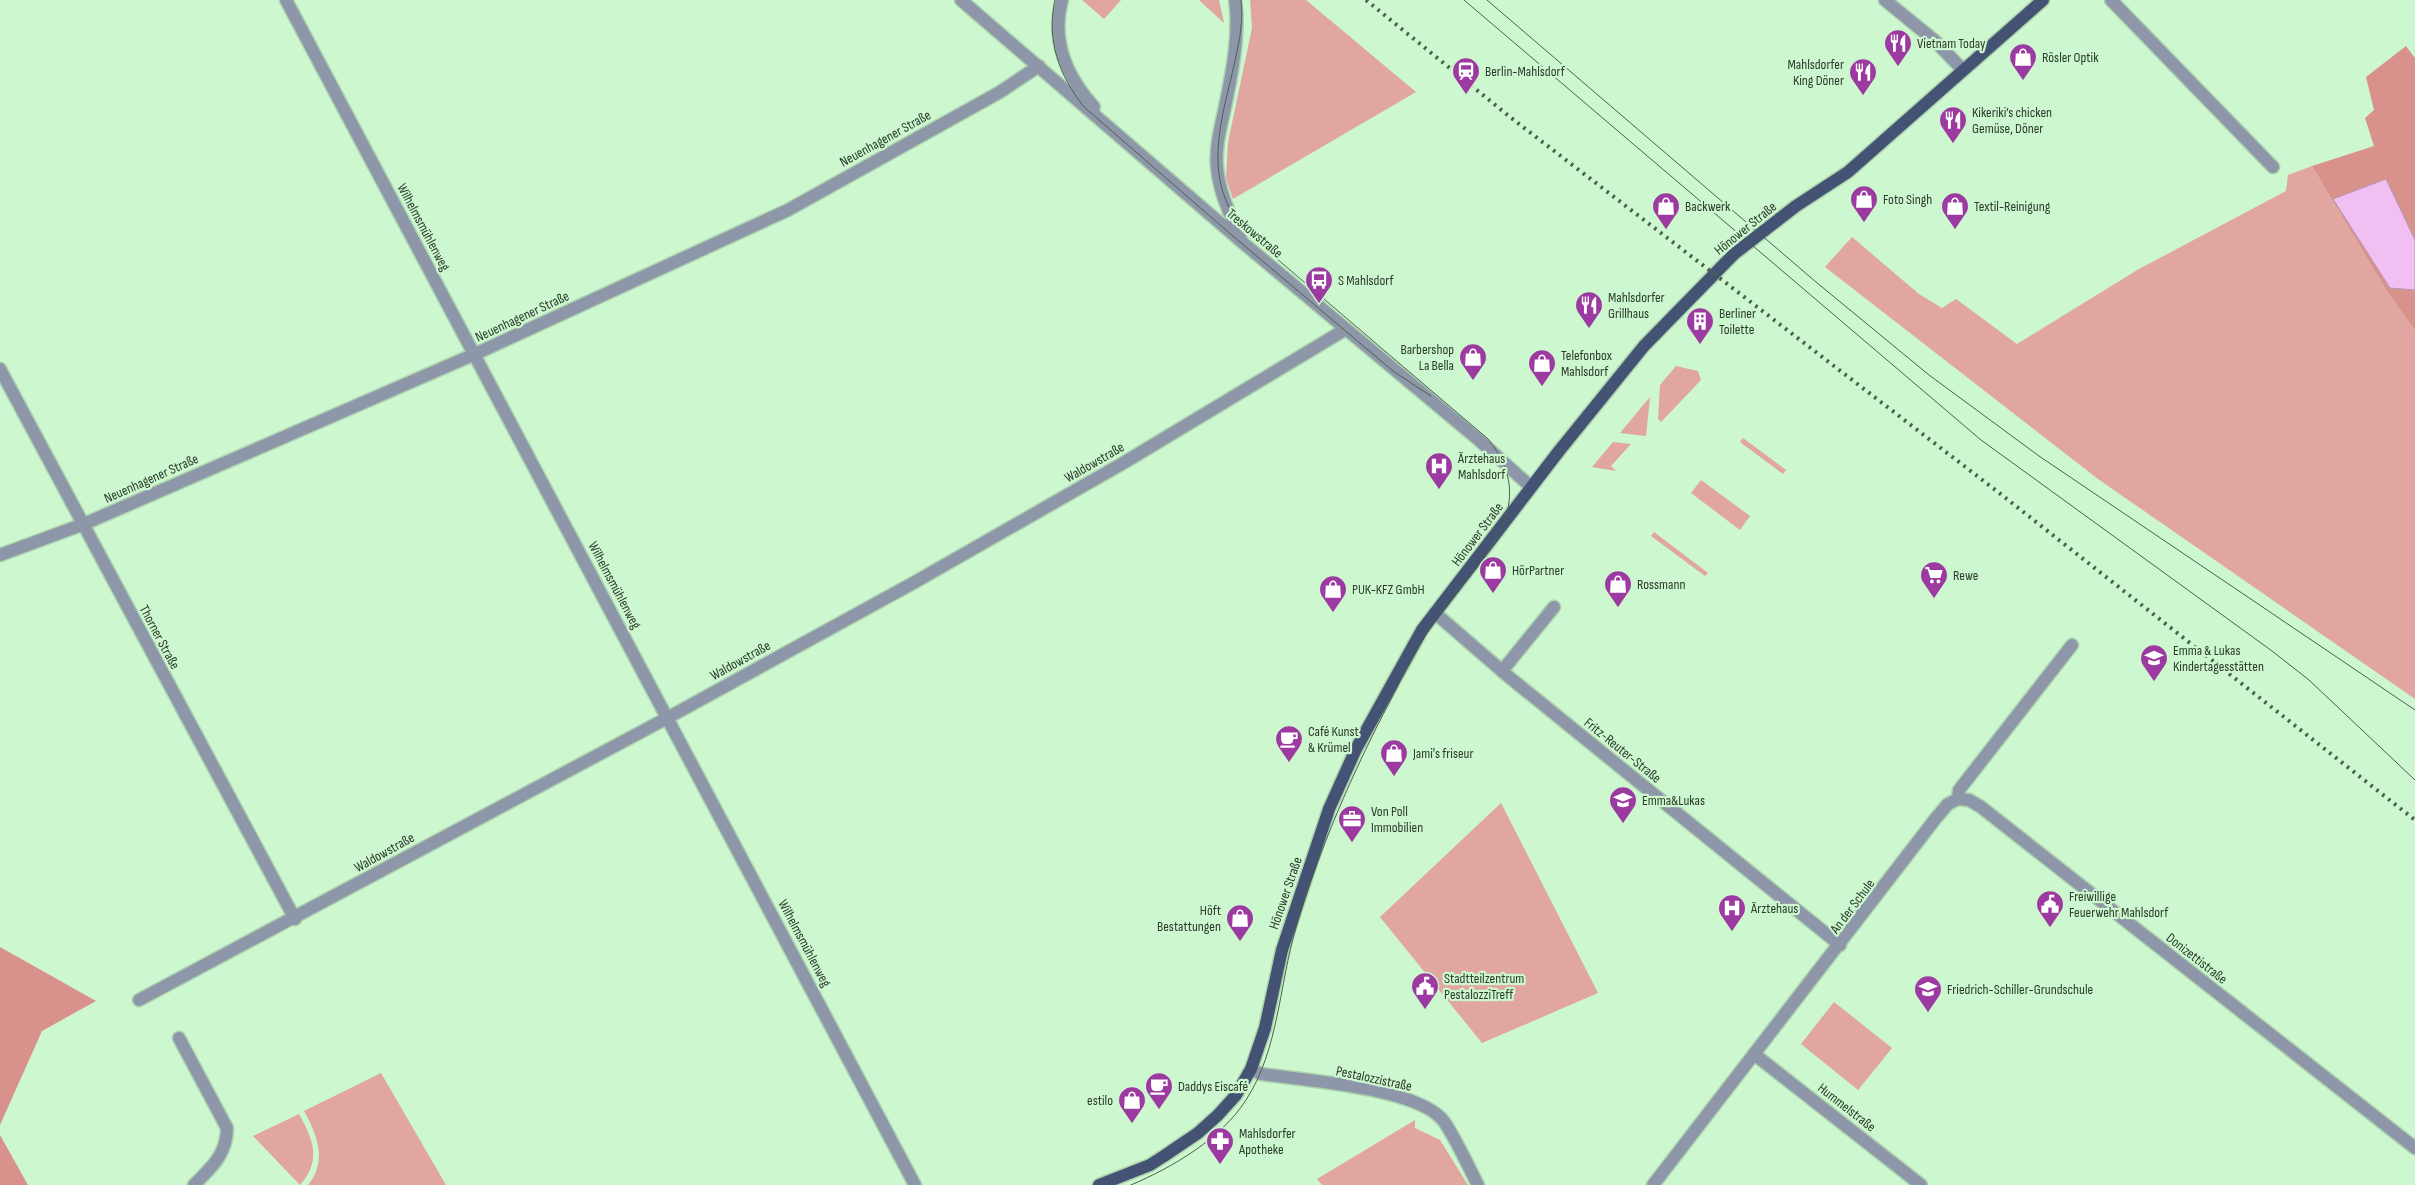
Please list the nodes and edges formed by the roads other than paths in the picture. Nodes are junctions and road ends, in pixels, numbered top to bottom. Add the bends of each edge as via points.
1 (286, 0) edge
2 (962, 0) edge
3 (1062, 0) edge
4 (1235, 0) edge
5 (1886, 0) edge
6 (2043, 0) edge
7 (2111, 0) edge
8 (1039, 66) junction
9 (1963, 70) junction
10 (1121, 138) junction
11 (2273, 166) dead end
12 (1242, 242) junction
13 (1346, 329) junction
14 (475, 354) junction
15 (0, 368) edge
16 (5, 389) edge
17 (1531, 487) junction
18 (84, 524) junction
19 (0, 555) edge
20 (1554, 607) dead end
21 (1435, 613) junction
22 (2072, 645) dead end
23 (1502, 671) junction
24 (669, 717) junction
25 (1958, 799) junction
26 (295, 919) junction
27 (1840, 945) junction
28 (139, 1000) dead end
29 (179, 1038) dead end
30 (1754, 1054) junction
31 (1251, 1069) junction
32 (2415, 1148) edge
33 (194, 1185) edge
34 (916, 1185) edge
35 (1099, 1185) edge
36 (1478, 1185) edge
37 (1653, 1185) edge
38 (1921, 1185) edge

1 - 14 street, Wilhelmsmühlenweg
2 - 8 street, Treskowstraße
3 - 10 street via 1059,38 1069,72 1083,94
4 - 12 street via 1236,28 1217,168 1221,193
5 - 9 street
6 - 9 main road, Hönower Straße
7 - 11 street
8 - 10 street, Treskowstraße
8 - 14 street, Neuenhagener Straße via 1000,92 788,210
9 - 17 main road, Hönower Straße via 1848,172 1796,206 1734,254 1644,346
10 - 12 street, Treskowstraße
12 - 13 street, Treskowstraße
13 - 17 street, Treskowstraße
13 - 24 street, Waldowstraße via 1125,462
14 - 18 street, Neuenhagener Straße
14 - 24 street, Wilhelmsmühlenweg
15 - 16 street, Thorner Straße
16 - 18 street, Thorner Straße
17 - 21 main road, Hönower Straße
18 - 19 street, Neuenhagener Straße
18 - 26 street, Thorner Straße
20 - 23 street
21 - 23 street, Fritz-Reuter-Straße
21 - 31 main road, Hönower Straße via 1401,666 1341,780 1282,950 1265,1028
22 - 25 street, An der Schule via 1959,790
23 - 27 street, Fritz-Reuter-Straße
24 - 26 street, Waldowstraße via 467,823
24 - 34 street, Wilhelmsmühlenweg
25 - 27 street, An der Schule via 1942,811
25 - 32 street, Donizettistraße via 1969,800 1981,807
26 - 28 street, Waldowstraße
27 - 30 street, An der Schule
29 - 33 street via 227,1128 227,1142 222,1154
30 - 37 street, An der Schule
30 - 38 street, Hummelstraße
31 - 35 main road, Hönower Straße via 1236,1095 1198,1133 1150,1165
31 - 36 street, Pestalozzistraße via 1261,1074 1400,1096 1422,1104 1442,1118

